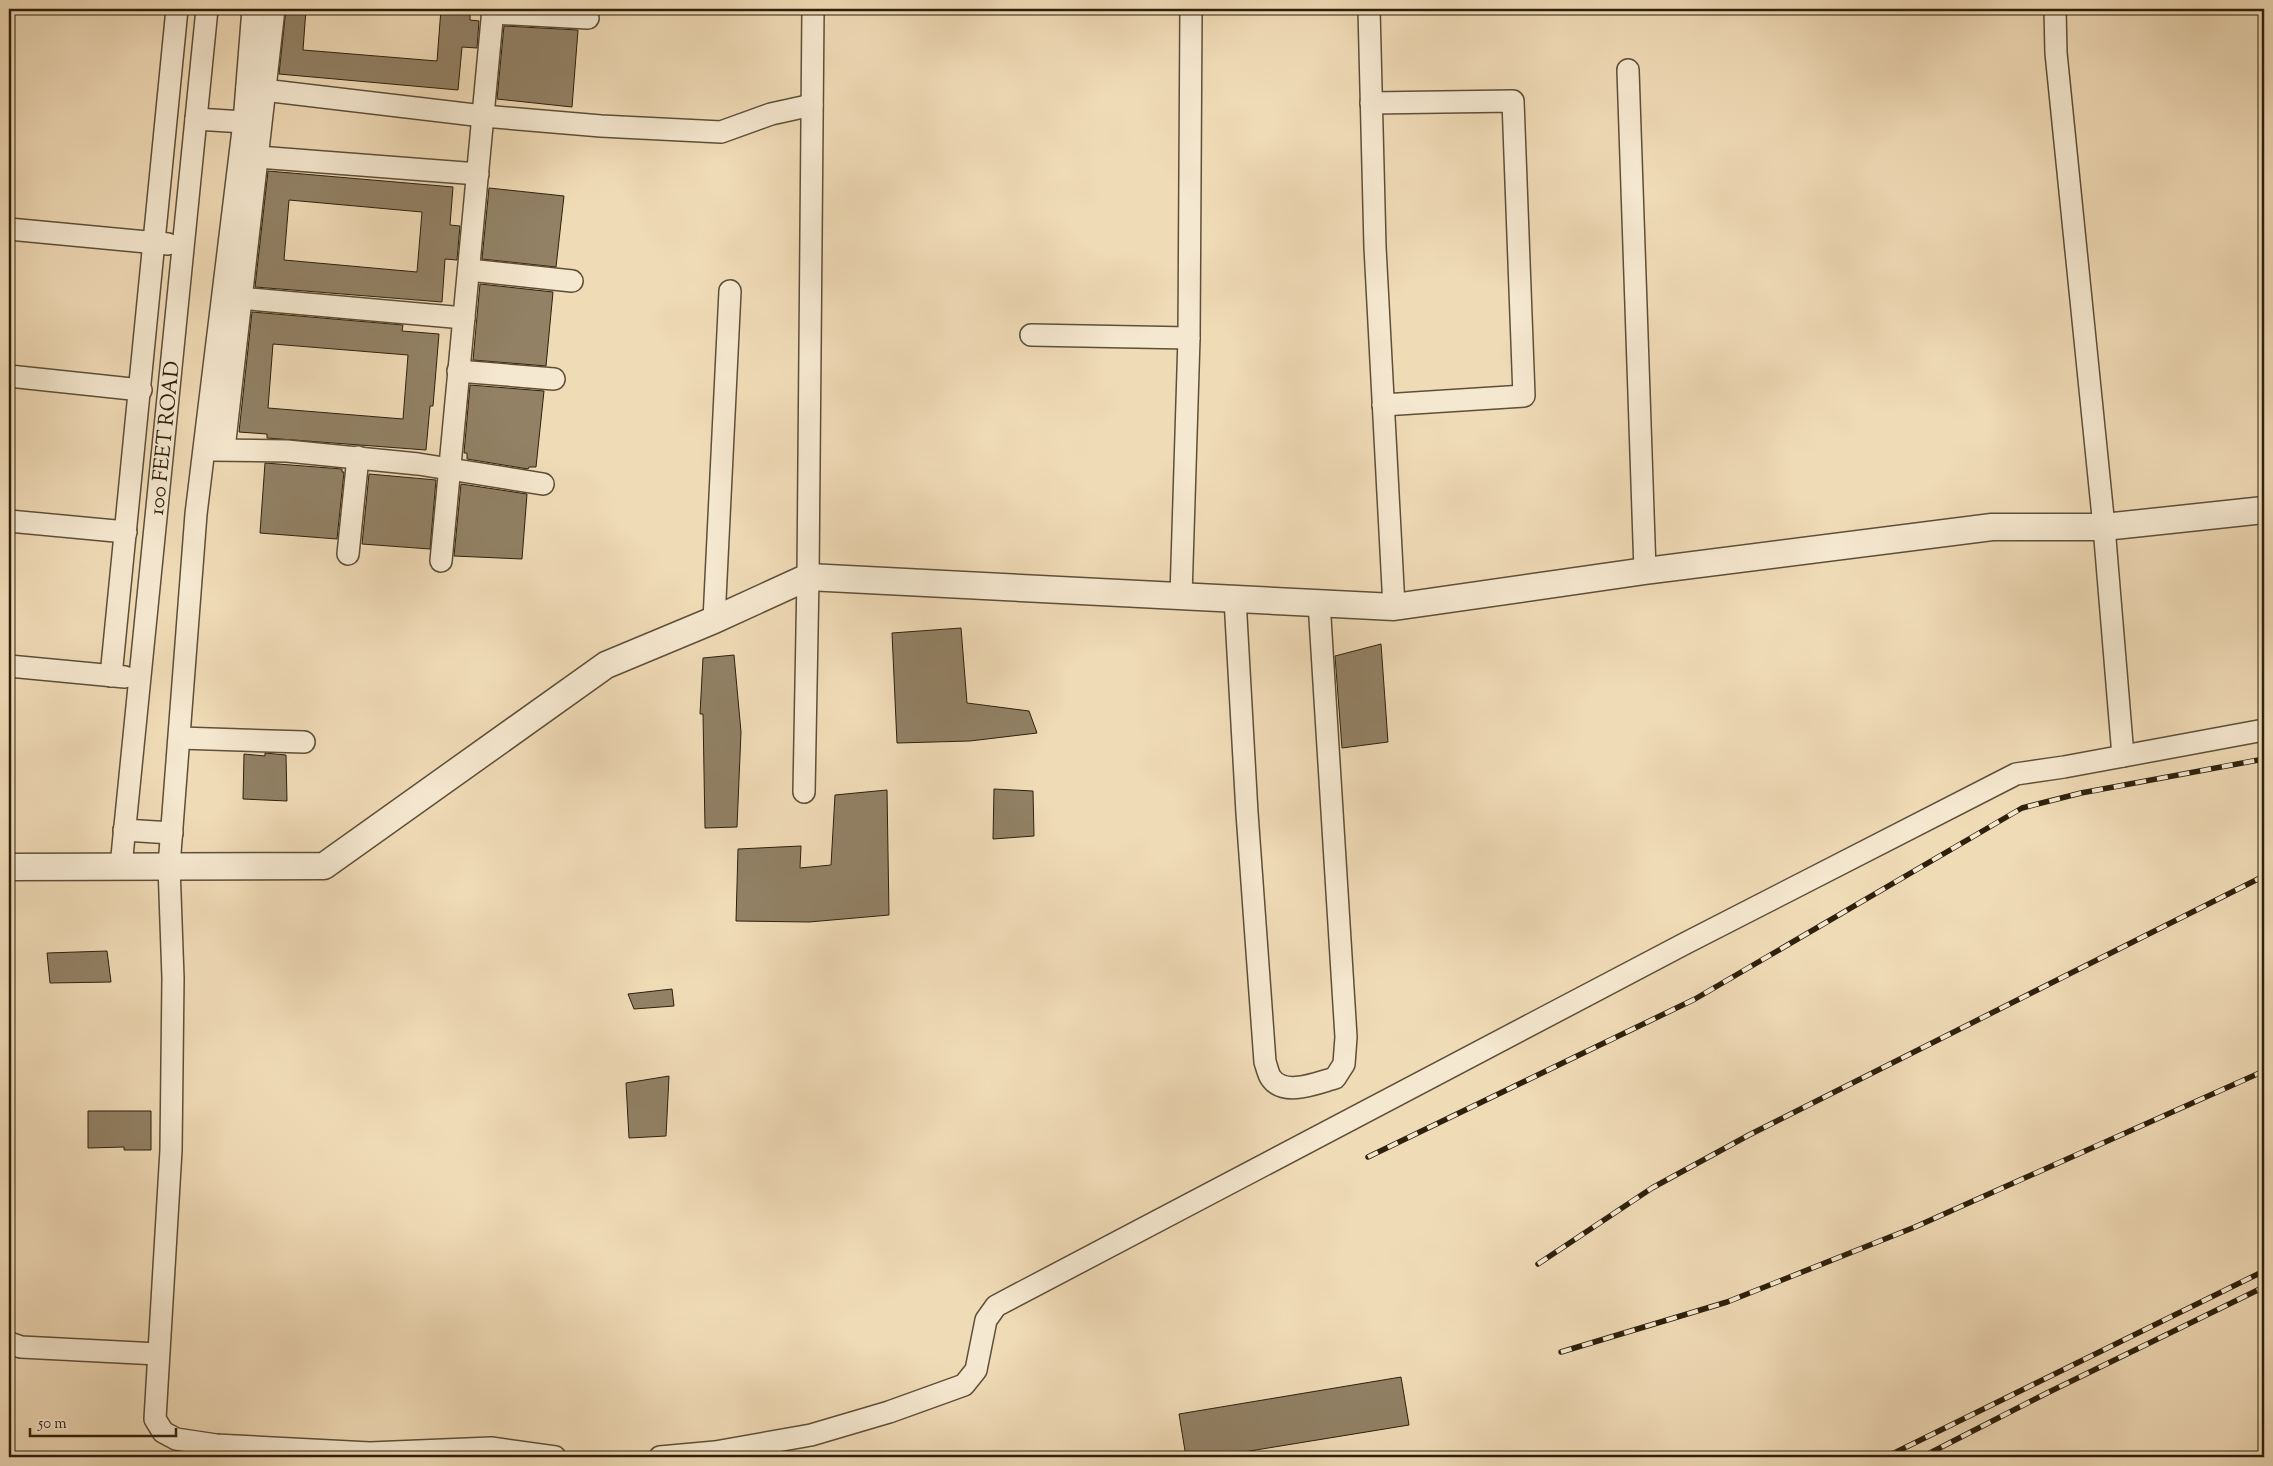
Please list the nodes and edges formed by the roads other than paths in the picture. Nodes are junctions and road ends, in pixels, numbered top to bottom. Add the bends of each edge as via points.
1 (177, 9) edge
2 (207, 9) edge
3 (253, 9) edge
4 (274, 9) edge
5 (813, 9) edge
6 (1191, 9) edge
7 (1368, 9) edge
8 (2055, 9) edge
9 (493, 11) edge
10 (588, 18) dead end
11 (1628, 70) dead end
12 (256, 89) junction
13 (1371, 103) junction
14 (812, 105) junction
15 (483, 116) junction
16 (196, 119) junction
17 (244, 122) junction
18 (249, 159) junction
19 (478, 174) junction
20 (9, 229) edge
21 (155, 243) junction
22 (183, 246) junction
23 (469, 270) junction
24 (572, 281) dead end
25 (730, 292) dead end
26 (231, 297) junction
27 (464, 318) junction
28 (1031, 335) dead end
29 (1189, 338) junction
30 (458, 371) junction
31 (9, 376) edge
32 (554, 379) dead end
33 (141, 390) junction
34 (1384, 405) junction
35 (214, 450) junction
36 (358, 457) junction
37 (448, 469) junction
38 (543, 484) dead end
39 (2264, 510) edge
40 (9, 521) edge
41 (2104, 527) junction
42 (126, 532) junction
43 (348, 554) dead end
44 (441, 561) dead end
45 (1646, 571) junction
46 (808, 577) junction
47 (1181, 596) junction
48 (1235, 599) junction
49 (1318, 602) junction
50 (1394, 607) junction
51 (714, 620) junction
52 (9, 666) edge
53 (111, 676) junction
54 (140, 678) junction
55 (2264, 730) edge
56 (180, 738) junction
57 (304, 742) dead end
58 (2123, 756) junction
59 (804, 792) dead end
60 (124, 830) junction
61 (172, 833) junction
62 (121, 866) junction
63 (169, 866) junction
64 (9, 867) edge
65 (9, 1344) edge
66 (158, 1354) junction
67 (555, 1457) edge
68 (660, 1457) edge

1 - 21 street
2 - 16 street, 100 FEET ROAD
3 - 12 street
4 - 12 street
5 - 14 street
6 - 29 street
7 - 13 street
8 - 41 street via 2056,52
9 - 10 street
9 - 15 street
11 - 45 street
12 - 15 street
12 - 17 street
12 - 18 street
13 - 34 street via 1374,247
13 - 34 street via 1513,101 1524,396
14 - 15 street via 770,114 721,132
14 - 46 street
15 - 19 street
16 - 17 street
16 - 22 street, 100 FEET ROAD
17 - 18 street
18 - 19 street
18 - 26 street
19 - 23 street
20 - 21 street
21 - 22 street
21 - 33 street
22 - 54 street, 100 FEET ROAD
23 - 24 street
23 - 27 street
25 - 51 street
26 - 27 street
26 - 35 street
27 - 30 street
28 - 29 street
29 - 47 street
30 - 32 street
30 - 37 street
31 - 33 street
33 - 42 street
34 - 50 street
35 - 36 street via 287,451
35 - 56 street via 196,514
36 - 37 street
36 - 43 street
37 - 38 street
37 - 44 street
39 - 41 street
40 - 42 street
41 - 45 street via 1992,527
41 - 58 street
42 - 53 street
45 - 50 street
46 - 47 street
46 - 51 street
46 - 59 street
47 - 48 street
48 - 49 street
48 - 49 street via 1265,1062 1271,1078 1284,1087 1335,1078 1344,1064
49 - 50 street
51 - 63 street via 606,665 324,866
52 - 53 street
53 - 54 street
54 - 60 street, 100 FEET ROAD
55 - 58 street
56 - 57 street
56 - 61 street
58 - 68 street via 2016,774 1686,943 1018,1294 996,1306 986,1320 976,1370 964,1385 811,1435 715,1452
60 - 61 street
60 - 62 street, 100 FEET ROAD
61 - 63 street
62 - 63 street
62 - 64 street
63 - 66 street via 173,978 171,1150
65 - 66 street via 21,1348
66 - 67 street via 155,1419 163,1432 176,1439 216,1445 370,1453 491,1448

